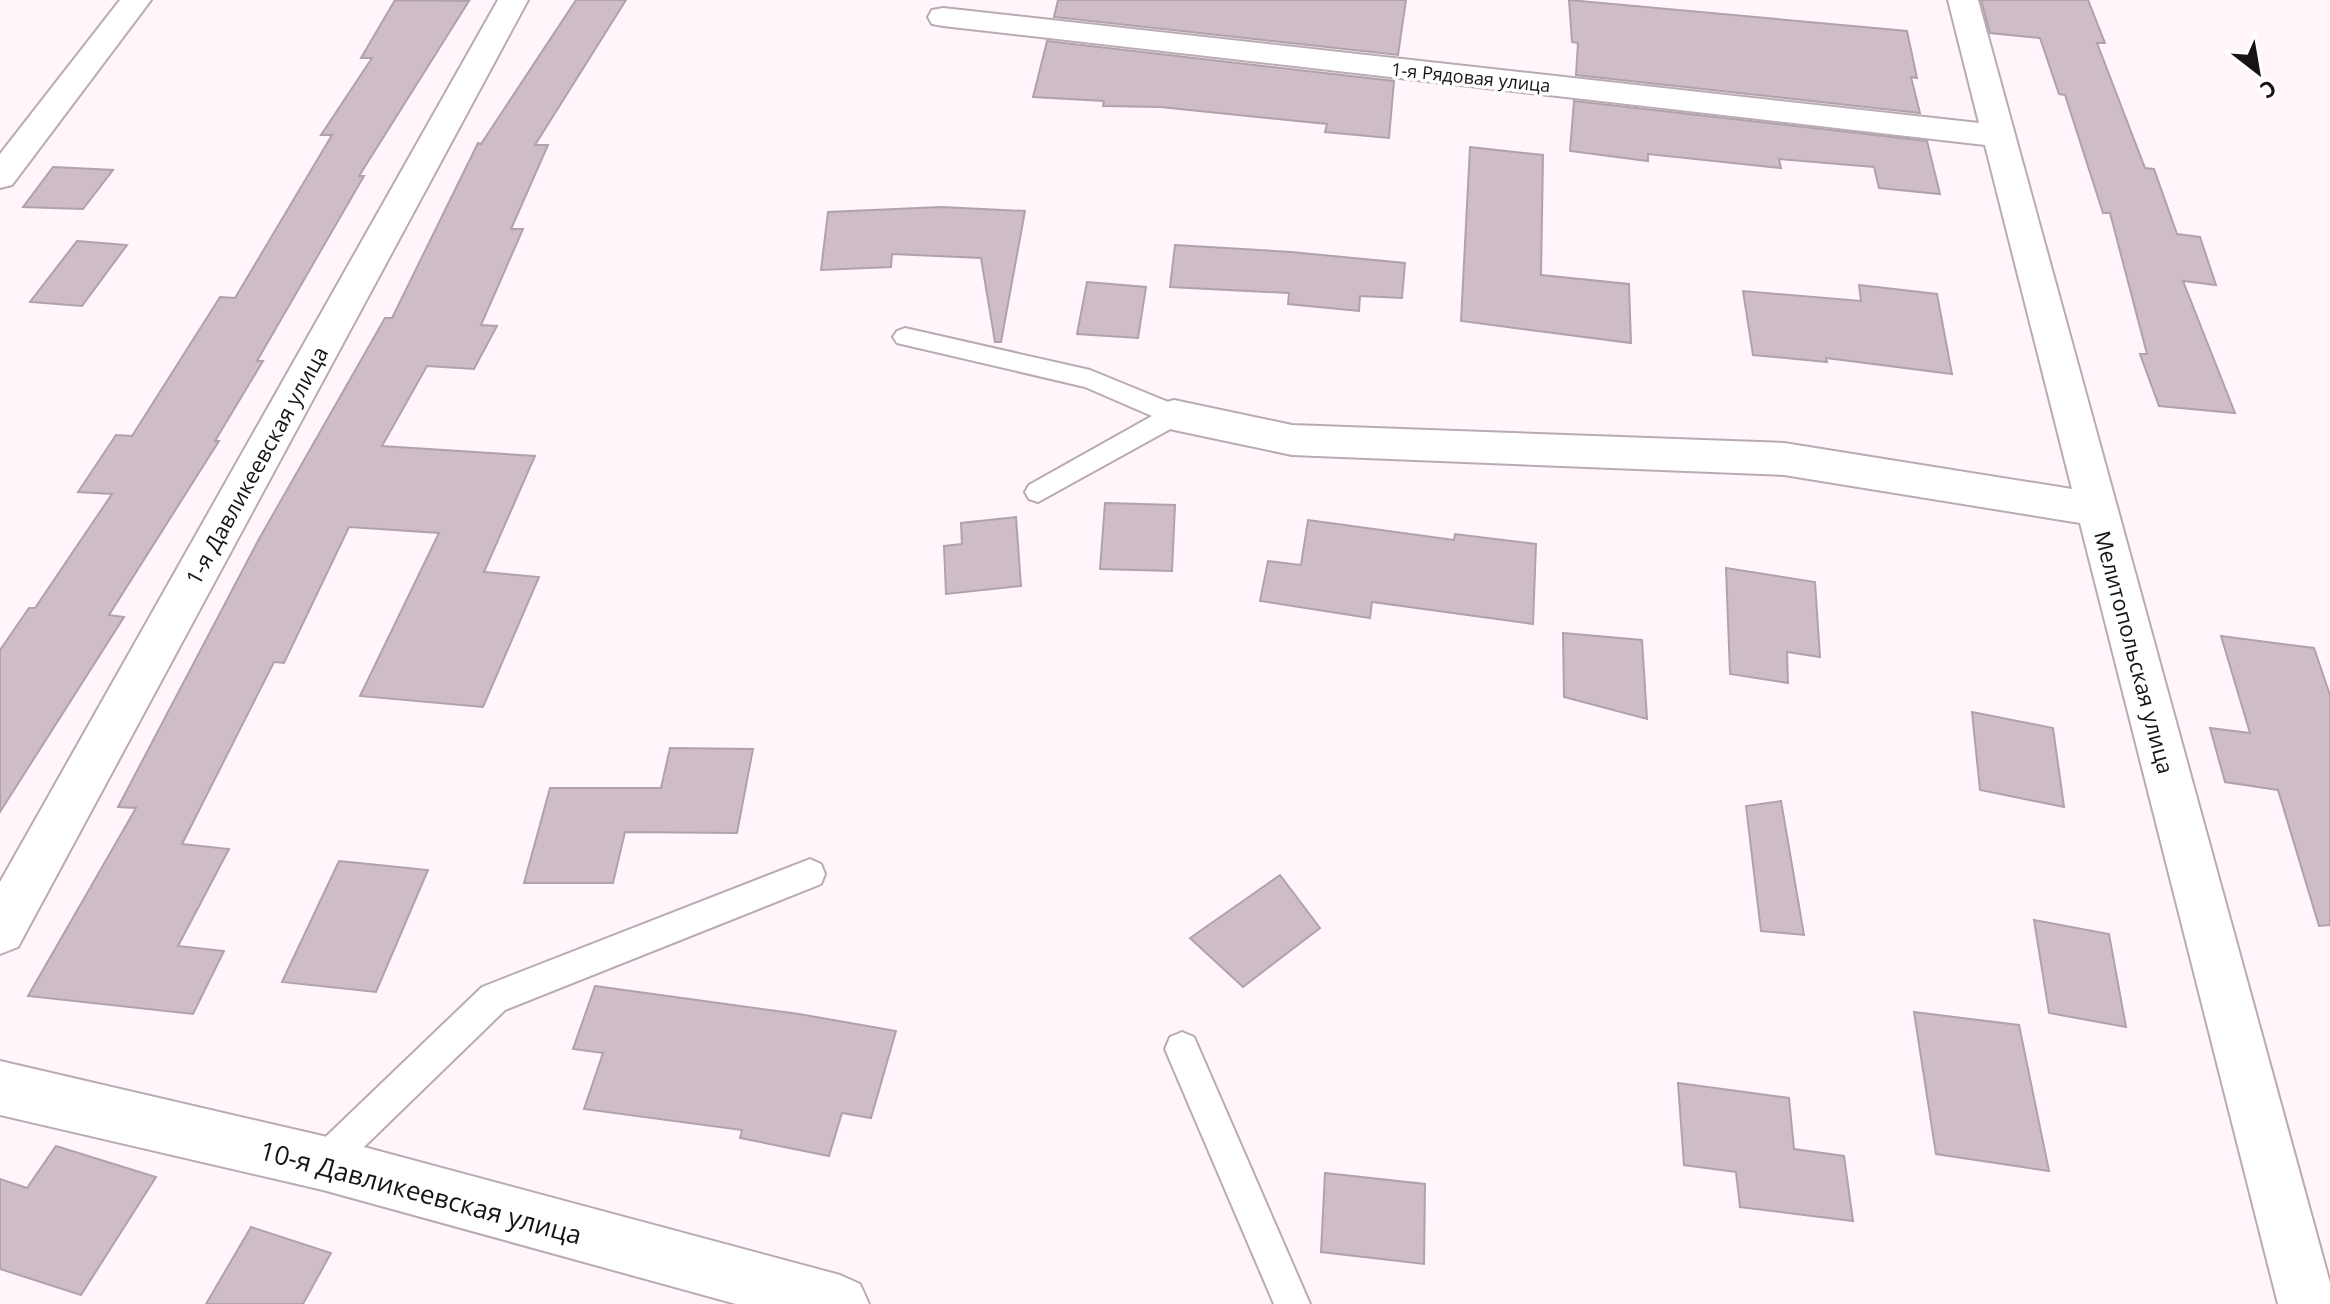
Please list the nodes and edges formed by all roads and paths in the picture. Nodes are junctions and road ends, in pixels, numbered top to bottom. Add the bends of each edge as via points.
1 (136, 0) edge
2 (513, 0) edge
3 (1963, 0) edge
4 (943, 17) dead end
5 (1999, 136) junction
6 (4, 165) edge
7 (905, 337) dead end
8 (1174, 415) junction
9 (1038, 492) dead end
10 (2097, 509) junction
11 (810, 874) dead end
12 (0, 930) edge
13 (1182, 1049) dead end
14 (0, 1088) edge
15 (323, 1163) junction
16 (840, 1304) edge
17 (1292, 1304) edge
18 (2307, 1304) edge

1 - 6 street
2 - 12 street, 1-я Давликеевская улица
3 - 5 street, Мелитопольская улица
4 - 5 street, 1-я Рядовая улица
5 - 10 street, Мелитопольская улица
7 - 8 lane via 1090,379
8 - 9 lane
8 - 10 street via 1292,440 1784,459
10 - 18 street, Мелитопольская улица
11 - 15 lane via 494,998
13 - 17 lane
14 - 15 street, 10-я Давликеевская улица
15 - 16 street, 10-я Давликеевская улица

